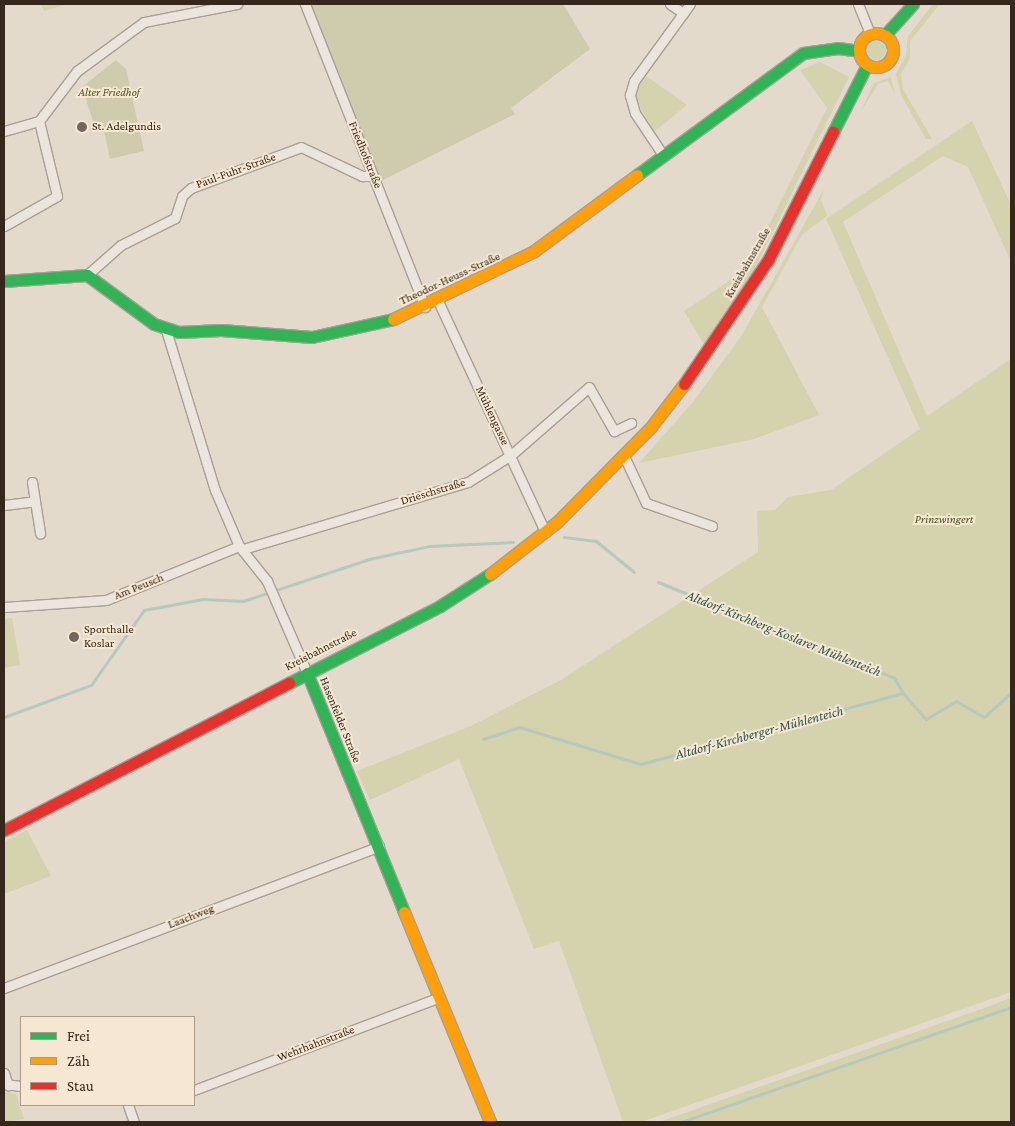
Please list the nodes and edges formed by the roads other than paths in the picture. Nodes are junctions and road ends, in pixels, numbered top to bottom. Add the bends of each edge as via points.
1 (238, 4) edge
2 (304, 4) edge
3 (670, 4) edge
4 (690, 4) edge
5 (858, 4) edge
6 (913, 4) edge
7 (683, 13) junction
8 (870, 34) junction
9 (885, 35) junction
10 (859, 51) junction
11 (867, 65) junction
12 (39, 121) junction
13 (4, 131) edge
14 (663, 155) junction
15 (373, 176) junction
16 (4, 226) edge
17 (87, 275) junction
18 (4, 281) edge
19 (438, 301) junction
20 (425, 308) junction
21 (166, 330) junction
22 (631, 423) dead end
23 (511, 456) junction
24 (624, 456) junction
25 (32, 482) dead end
26 (35, 501) junction
27 (4, 505) edge
28 (712, 526) dead end
29 (545, 532) junction
30 (40, 534) dead end
31 (241, 548) junction
32 (4, 607) edge
33 (307, 673) junction
34 (4, 830) edge
35 (379, 846) junction
36 (4, 988) edge
37 (438, 998) junction
38 (4, 1073) edge
39 (6, 1085) edge
40 (20, 1086) edge
41 (195, 1090) edge
42 (128, 1106) edge
43 (134, 1122) edge
44 (490, 1122) edge

1 - 12 street via 144,22 77,71
2 - 15 street, Friedhofstraße
3 - 7 street
4 - 7 street
5 - 8 street
6 - 9 street
7 - 14 street via 634,81 630,95 635,113
8 - 9 street
8 - 10 street
9 - 11 street via 894,48 891,59 883,66
10 - 11 street
10 - 14 street, Theodor-Heuss-Straße via 838,48 804,53
11 - 24 street, Kreisbahnstraße via 739,308 679,392
12 - 13 street
12 - 16 street via 57,196
14 - 19 street, Theodor-Heuss-Straße via 534,251
15 - 17 street, Paul-Fuhr-Straße via 362,176 301,147 191,188 182,196 175,218 121,246
15 - 20 street, Friedhofstraße
17 - 18 street
17 - 21 street
19 - 20 street, Theodor-Heuss-Straße
19 - 23 street, Mühlengasse
20 - 21 street, Theodor-Heuss-Straße via 312,337
21 - 31 street, Hasenfelder Straße via 215,490
22 - 23 street, Drieschstraße via 614,431 589,387
23 - 29 street, Mühlengasse
23 - 31 street, Drieschstraße via 468,482
24 - 28 street via 646,504
24 - 29 street, Kreisbahnstraße
25 - 26 street
26 - 27 street
26 - 30 street
29 - 33 street, Kreisbahnstraße via 516,557 440,606
31 - 32 street, Am Peusch via 106,600
31 - 33 street, Hasenfelder Straße via 267,581
33 - 34 street, Kreisbahnstraße
33 - 35 street, Hasenfelder Straße
35 - 36 street, Laachweg
35 - 37 street, Hasenfelder Straße
37 - 41 street, Wehrhahnstraße
37 - 44 street, Hasenfelder Straße
38 - 39 street
39 - 40 street
42 - 43 street

